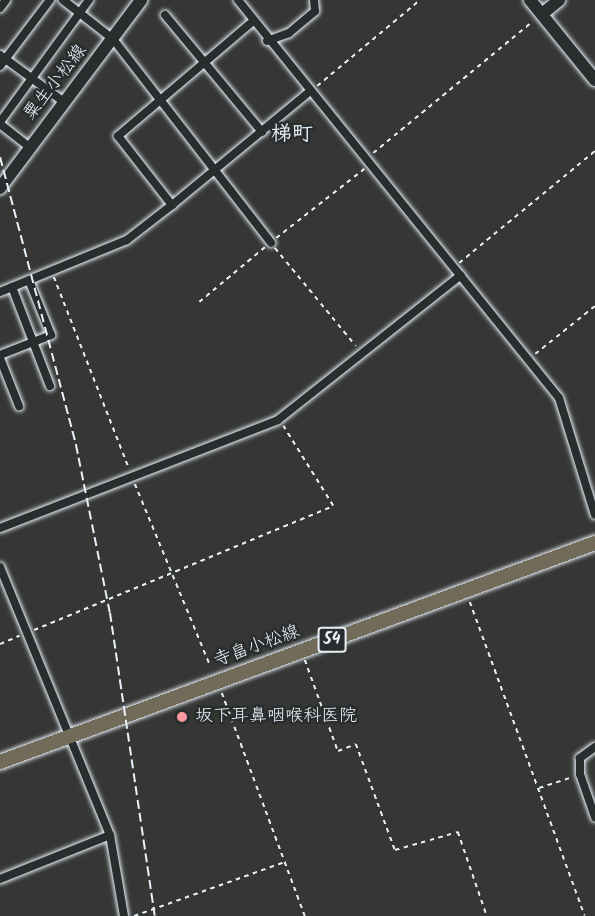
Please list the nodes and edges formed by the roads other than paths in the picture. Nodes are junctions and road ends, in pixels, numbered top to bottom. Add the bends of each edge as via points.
1 (6, 0) edge
2 (50, 0) edge
3 (63, 0) edge
4 (89, 0) edge
5 (141, 0) edge
6 (238, 0) edge
7 (314, 0) edge
8 (530, 0) edge
9 (559, 0) edge
10 (0, 8) edge
11 (80, 13) junction
12 (542, 14) junction
13 (165, 15) dead end
14 (252, 21) junction
15 (113, 39) junction
16 (267, 41) junction
17 (2, 60) edge
18 (204, 64) junction
19 (33, 79) junction
20 (595, 80) edge
21 (309, 92) junction
22 (160, 100) junction
23 (64, 102) junction
24 (0, 123) edge
25 (262, 132) junction
26 (29, 147) junction
27 (216, 170) junction
28 (0, 188) edge
29 (172, 205) junction
30 (271, 243) road end
31 (461, 275) junction
32 (29, 280) junction
33 (12, 287) junction
34 (0, 292) edge
35 (33, 342) junction
36 (0, 356) edge
37 (50, 386) dead end
38 (19, 406) dead end
39 (595, 515) edge
40 (0, 528) edge
41 (595, 543) edge
42 (0, 567) edge
43 (68, 735) junction
44 (595, 747) edge
45 (0, 762) edge
46 (595, 817) edge
47 (110, 835) junction
48 (0, 879) edge
49 (124, 916) edge

1 - 10 street
2 - 17 street
3 - 11 street
4 - 11 street
5 - 15 main road, 粟生小松線
6 - 14 street
7 - 16 street via 315,11 289,33
8 - 12 main road
9 - 12 main road
11 - 15 street
11 - 19 street
12 - 20 main road
13 - 18 street
14 - 16 street
14 - 18 street
15 - 22 street
15 - 23 main road, 粟生小松線
16 - 21 street
17 - 19 street
18 - 22 street
18 - 25 street
19 - 23 street
19 - 24 street
21 - 25 street
21 - 31 street
22 - 27 street
22 - 29 street via 117,136
23 - 26 main road, 粟生小松線
24 - 26 street
25 - 27 street
26 - 28 main road, 粟生小松線
27 - 29 street
27 - 30 street
29 - 32 street via 127,240
31 - 39 street via 565,411
31 - 40 street via 278,420
32 - 33 street
32 - 35 street via 51,335
33 - 34 street
33 - 35 street
35 - 36 street
35 - 37 street
36 - 38 street
41 - 43 main road, 寺畠小松線 / 54
42 - 43 street
43 - 45 main road, 寺畠小松線 / 54
43 - 47 street
44 - 46 street via 580,758 580,774
47 - 48 street
47 - 49 street

